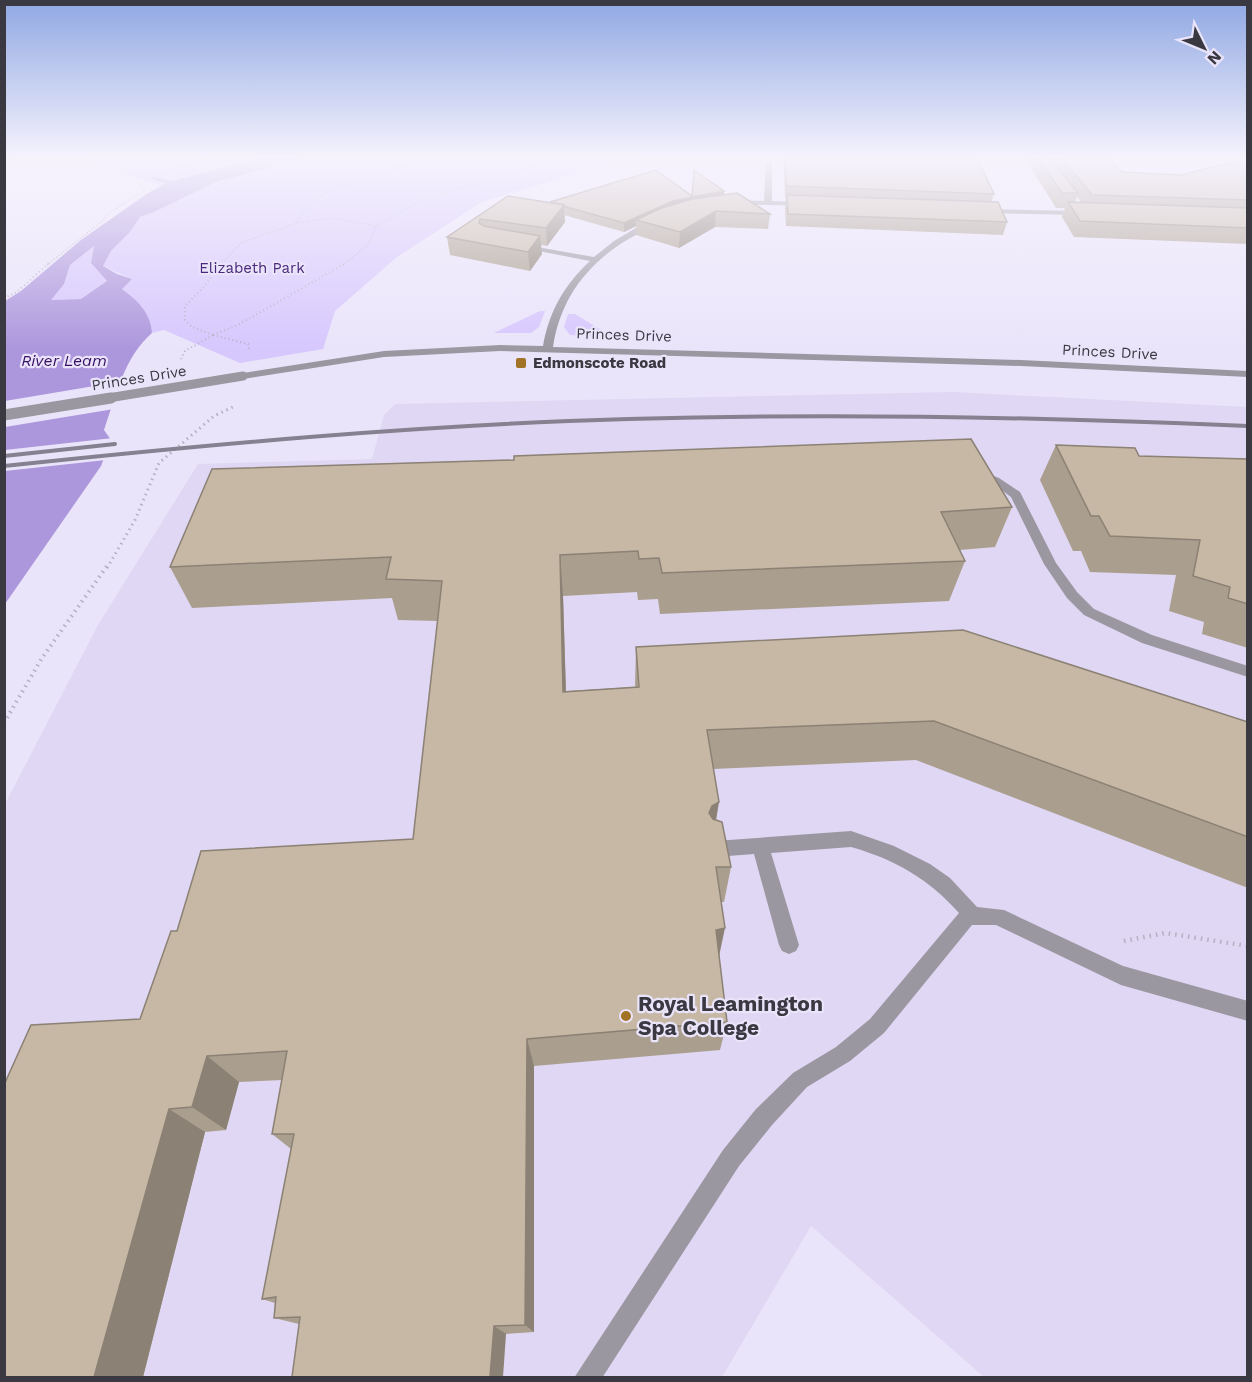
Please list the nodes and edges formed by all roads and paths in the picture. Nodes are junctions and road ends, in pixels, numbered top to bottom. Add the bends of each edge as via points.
1 (100, 222) edge
2 (300, 222) edge
3 (357, 222) edge
4 (382, 222) edge
5 (652, 222) edge
6 (296, 223) joint
7 (376, 226) junction
8 (510, 244) edge
9 (594, 259) junction
10 (4, 298) edge
11 (213, 335) junction
12 (248, 344) dead end
13 (548, 348) junction
14 (178, 365) dead end
15 (1248, 375) edge
16 (243, 402) dead end
17 (4, 415) edge
18 (964, 471) edge
19 (1248, 672) edge
20 (4, 723) edge
21 (761, 847) junction
22 (715, 849) edge
23 (973, 915) junction
24 (789, 945) dead end
25 (1248, 946) edge
26 (1072, 952) junction
27 (1248, 1011) edge
28 (587, 1377) edge

1 - 10 path via 17,292
2 - 6 path
3 - 7 path
4 - 7 path
5 - 9 street
6 - 11 path via 241,243 185,306 185,320
7 - 11 path via 368,245 348,262 238,325
8 - 9 street
9 - 13 street via 562,299 552,322
11 - 12 path
11 - 14 path via 185,351
13 - 15 street, Princes Drive via 1093,366
13 - 17 street, Princes Drive, bridge via 384,354
16 - 20 path via 214,416 159,463 135,520 98,582 42,658
18 - 19 street via 995,480 1016,495 1050,564 1071,595 1089,612 1147,639
21 - 22 street
21 - 23 street via 851,838 869,843 943,884
21 - 24 street
23 - 26 street via 997,916
23 - 28 street via 965,919 877,1026 843,1054 800,1080 764,1117 731,1158
25 - 26 path via 1165,933
26 - 27 street via 1121,975

